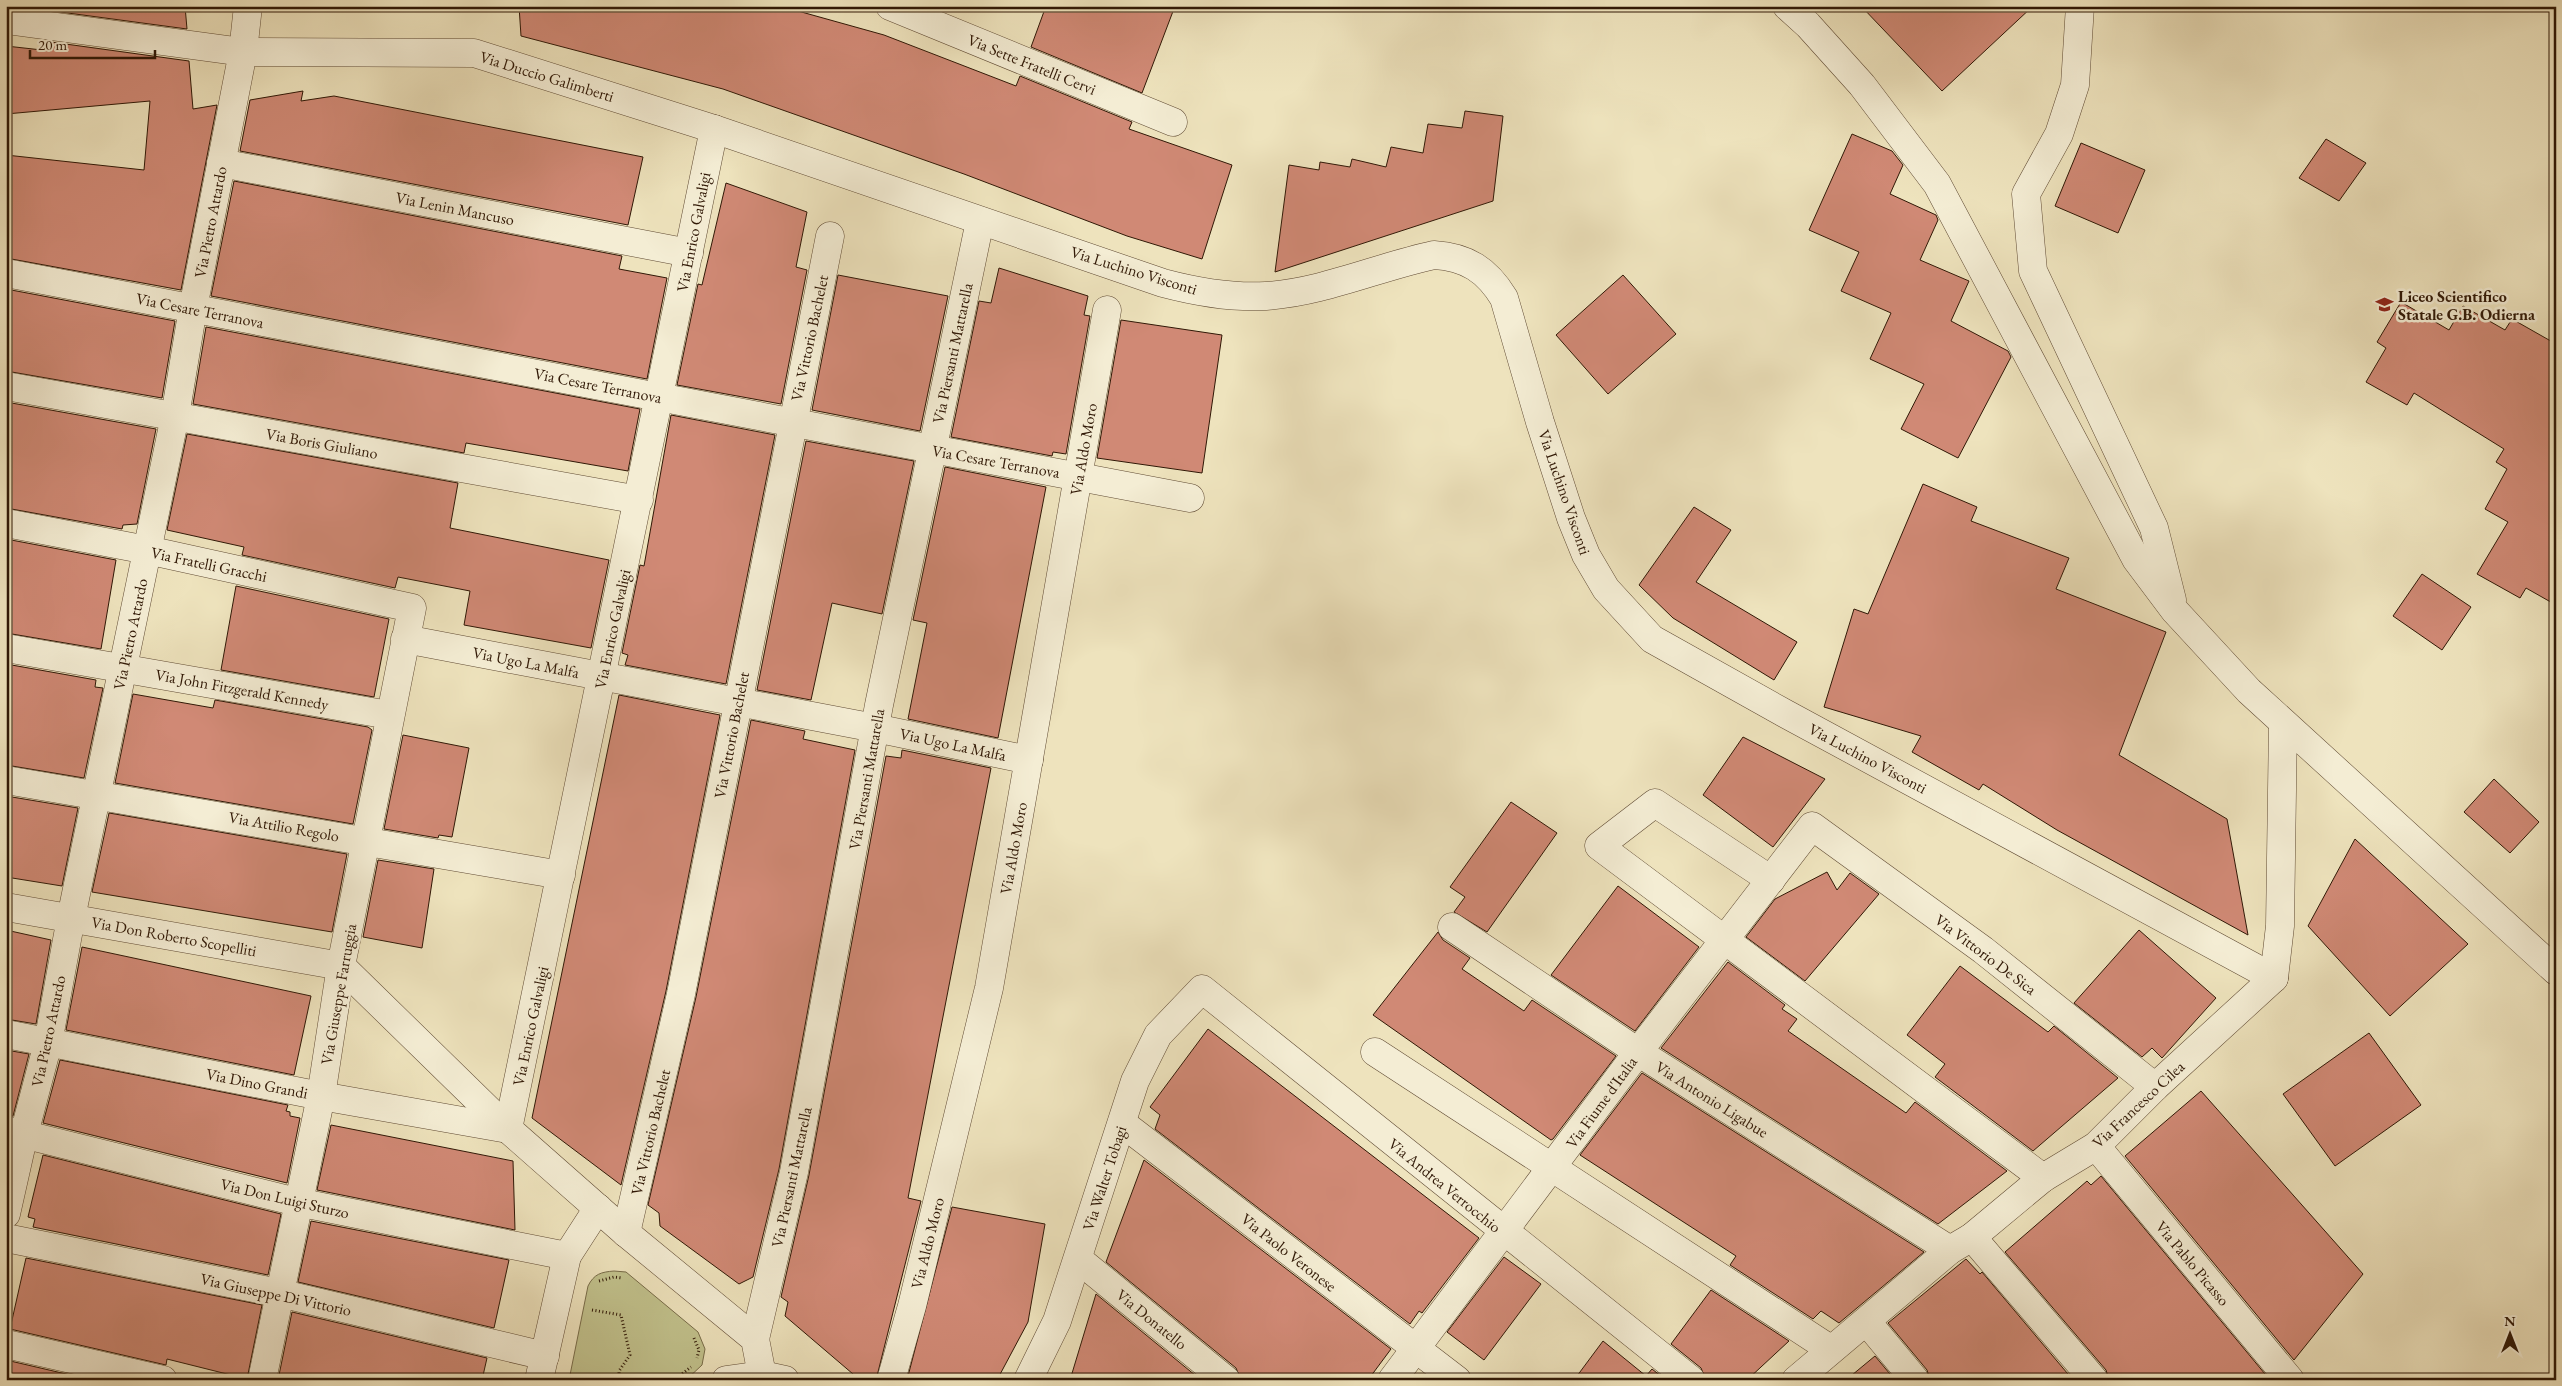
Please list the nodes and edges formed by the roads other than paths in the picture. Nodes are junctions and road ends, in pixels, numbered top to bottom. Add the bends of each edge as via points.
1 (248, 6) edge
2 (890, 6) edge
3 (1787, 6) edge
4 (2080, 6) edge
5 (6, 20) edge
6 (243, 52) junction
7 (1173, 122) dead end
8 (714, 129) junction
9 (221, 163) junction
10 (980, 221) junction
11 (830, 236) dead end
12 (689, 253) junction
13 (6, 273) edge
14 (193, 308) junction
15 (1107, 310) dead end
16 (6, 386) edge
17 (660, 397) junction
18 (176, 416) junction
19 (792, 422) junction
20 (932, 450) junction
21 (1078, 476) junction
22 (1190, 498) dead end
23 (638, 500) junction
24 (6, 523) edge
25 (147, 550) junction
26 (412, 608) joint
27 (2175, 611) junction
28 (405, 639) junction
29 (6, 648) edge
30 (123, 668) junction
31 (602, 676) junction
32 (738, 702) junction
33 (389, 715) junction
34 (2284, 723) junction
35 (875, 728) junction
36 (1029, 760) junction
37 (6, 780) edge
38 (98, 795) junction
39 (1812, 826) joint
40 (366, 840) junction
41 (561, 875) junction
42 (1771, 880) junction
43 (6, 907) edge
44 (71, 918) junction
45 (1452, 926) dead end
46 (1723, 941) junction
47 (341, 966) junction
48 (2556, 971) edge
49 (2274, 978) junction
50 (1202, 989) joint
51 (6, 1034) edge
52 (48, 1043) junction
53 (1375, 1052) dead end
54 (1638, 1052) junction
55 (2155, 1088) junction
56 (321, 1096) junction
57 (1122, 1123) junction
58 (508, 1129) junction
59 (15, 1132) edge
60 (2096, 1146) junction
61 (1551, 1169) junction
62 (2043, 1178) junction
63 (297, 1202) junction
64 (598, 1208) junction
65 (6, 1214) edge
66 (1504, 1232) junction
67 (626, 1233) junction
68 (6, 1238) edge
69 (1961, 1243) junction
70 (567, 1256) junction
71 (1078, 1259) junction
72 (279, 1293) junction
73 (1867, 1322) junction
74 (755, 1339) junction
75 (6, 1344) edge
76 (1415, 1349) junction
77 (1830, 1349) junction
78 (542, 1368) edge
79 (774, 1378) edge
80 (164, 1380) edge
81 (262, 1380) edge
82 (726, 1380) edge
83 (891, 1380) edge
84 (1028, 1380) edge
85 (1226, 1380) edge
86 (1392, 1380) edge
87 (1456, 1380) edge
88 (1690, 1380) edge
89 (1796, 1380) edge
90 (1915, 1380) edge
91 (2094, 1380) edge
92 (2290, 1380) edge

1 - 6 street, Via Pietro Attardo
2 - 7 street, Via Sette Fratelli Cervi
3 - 27 street via 1862,85 1937,184 2136,559
4 - 27 street via 2075,84 2059,134 2026,194 2033,271 2154,528
5 - 6 street, Via Duccio Galimberti
6 - 8 street, Via Duccio Galimberti via 474,53
6 - 9 street, Via Pietro Attardo
8 - 10 street, Via Duccio Galimberti
8 - 12 street, Via Enrico Galvaligi
9 - 12 street, Via Lenin Mancuso
9 - 14 street, Via Pietro Attardo
10 - 20 street, Via Piersanti Mattarella
10 - 49 street, Via Luchino Visconti via 1164,283 1226,295 1266,296 1304,290 1434,255 1451,256 1481,269 1504,298 1540,422 1586,555 1606,590 1652,638
11 - 19 street, Via Vittorio Bachelet
12 - 17 street, Via Enrico Galvaligi
13 - 14 street, Via Cesare Terranova
14 - 17 street, Via Cesare Terranova
14 - 18 street, Via Pietro Attardo
15 - 21 street, Via Aldo Moro
16 - 18 street, Via Boris Giuliano
17 - 19 street, Via Cesare Terranova
17 - 23 street, Via Enrico Galvaligi
18 - 23 street, Via Boris Giuliano
18 - 25 street, Via Pietro Attardo
19 - 20 street, Via Cesare Terranova
19 - 32 street, Via Vittorio Bachelet
20 - 21 street, Via Cesare Terranova
20 - 35 street, Via Piersanti Mattarella
21 - 22 street, Via Cesare Terranova
21 - 36 street, Via Aldo Moro
23 - 31 street, Via Enrico Galvaligi
24 - 25 street, Via Fratelli Gracchi
25 - 26 street, Via Fratelli Gracchi
25 - 30 street, Via Pietro Attardo
26 - 28 street, Via Giuseppe Farruggia
27 - 34 street via 2249,691
28 - 31 street, Via Ugo La Malfa
28 - 33 street, Via Giuseppe Farruggia
29 - 30 street, Via John Fitzgerald Kennedy
30 - 33 street, Via John Fitzgerald Kennedy
30 - 38 street, Via Pietro Attardo
31 - 32 street, Via Ugo La Malfa
31 - 41 street, Via Enrico Galvaligi
32 - 35 street, Via Ugo La Malfa
32 - 67 street, Via Vittorio Bachelet via 681,994
33 - 40 street, Via Giuseppe Farruggia
34 - 48 street
34 - 49 street via 2280,926
35 - 36 street, Via Ugo La Malfa
35 - 74 street, Via Piersanti Mattarella via 794,1172
36 - 83 street, Via Aldo Moro via 989,988
37 - 38 street, Via Attilio Regolo
38 - 40 street, Via Attilio Regolo
38 - 44 street, Via Pietro Attardo
39 - 42 street, Via Fiume d'Italia
39 - 55 street, Via Vittorio De Sica via 1983,950
40 - 41 street, Via Attilio Regolo
40 - 47 street, Via Giuseppe Farruggia
41 - 58 street, Via Enrico Galvaligi
42 - 46 street, Via Fiume d'Italia
42 - 46 street via 1655,803 1599,846
43 - 44 street, Via Don Roberto Scopelliti
44 - 47 street, Via Don Roberto Scopelliti
44 - 52 street, Via Pietro Attardo
45 - 54 street, Via Antonio Ligabue
46 - 54 street, Via Fiume d'Italia
46 - 62 street
47 - 56 street, Via Giuseppe Farruggia
47 - 58 street
49 - 55 street, Via Francesco Cilea
50 - 57 street, Via Walter Tobagi via 1158,1035 1135,1081
50 - 66 street, Via Andrea Verrocchio
51 - 52 street, Via Dino Grandi
52 - 56 street, Via Dino Grandi
52 - 59 street, Via Pietro Attardo
53 - 61 street
54 - 61 street, Via Fiume d'Italia
54 - 69 street, Via Antonio Ligabue
55 - 60 street, Via Francesco Cilea
56 - 58 street, Via Dino Grandi
56 - 63 street, Via Giuseppe Farruggia
57 - 71 street, Via Walter Tobagi
57 - 76 street, Via Paolo Veronese
58 - 64 street
59 - 63 street, Via Don Luigi Sturzo
59 - 65 street, Via Pietro Attardo
60 - 62 street, Via Francesco Cilea
60 - 92 street, Via Pablo Picasso
61 - 66 street, Via Fiume d'Italia
61 - 77 street
62 - 69 street, Via Francesco Cilea
63 - 70 street, Via Don Luigi Sturzo
63 - 72 street, Via Giuseppe Farruggia
64 - 67 street
64 - 70 street
66 - 76 street, Via Fiume d'Italia
66 - 88 street, Via Andrea Verrocchio
67 - 74 street
68 - 72 street, Via Giuseppe Di Vittorio
69 - 73 street, Via Francesco Cilea
69 - 91 street, Via Antonio Ligabue
70 - 78 street
71 - 84 street, Via Walter Tobagi via 1057,1321
71 - 85 street, Via Donatello
72 - 78 street, Via Giuseppe Di Vittorio
72 - 81 street, Via Giuseppe Farruggia
73 - 77 street, Via Francesco Cilea
73 - 90 street
74 - 79 street
75 - 80 street
76 - 86 street, Via Fiume d'Italia
76 - 87 street, Via Paolo Veronese
77 - 89 street, Via Francesco Cilea
79 - 82 street

